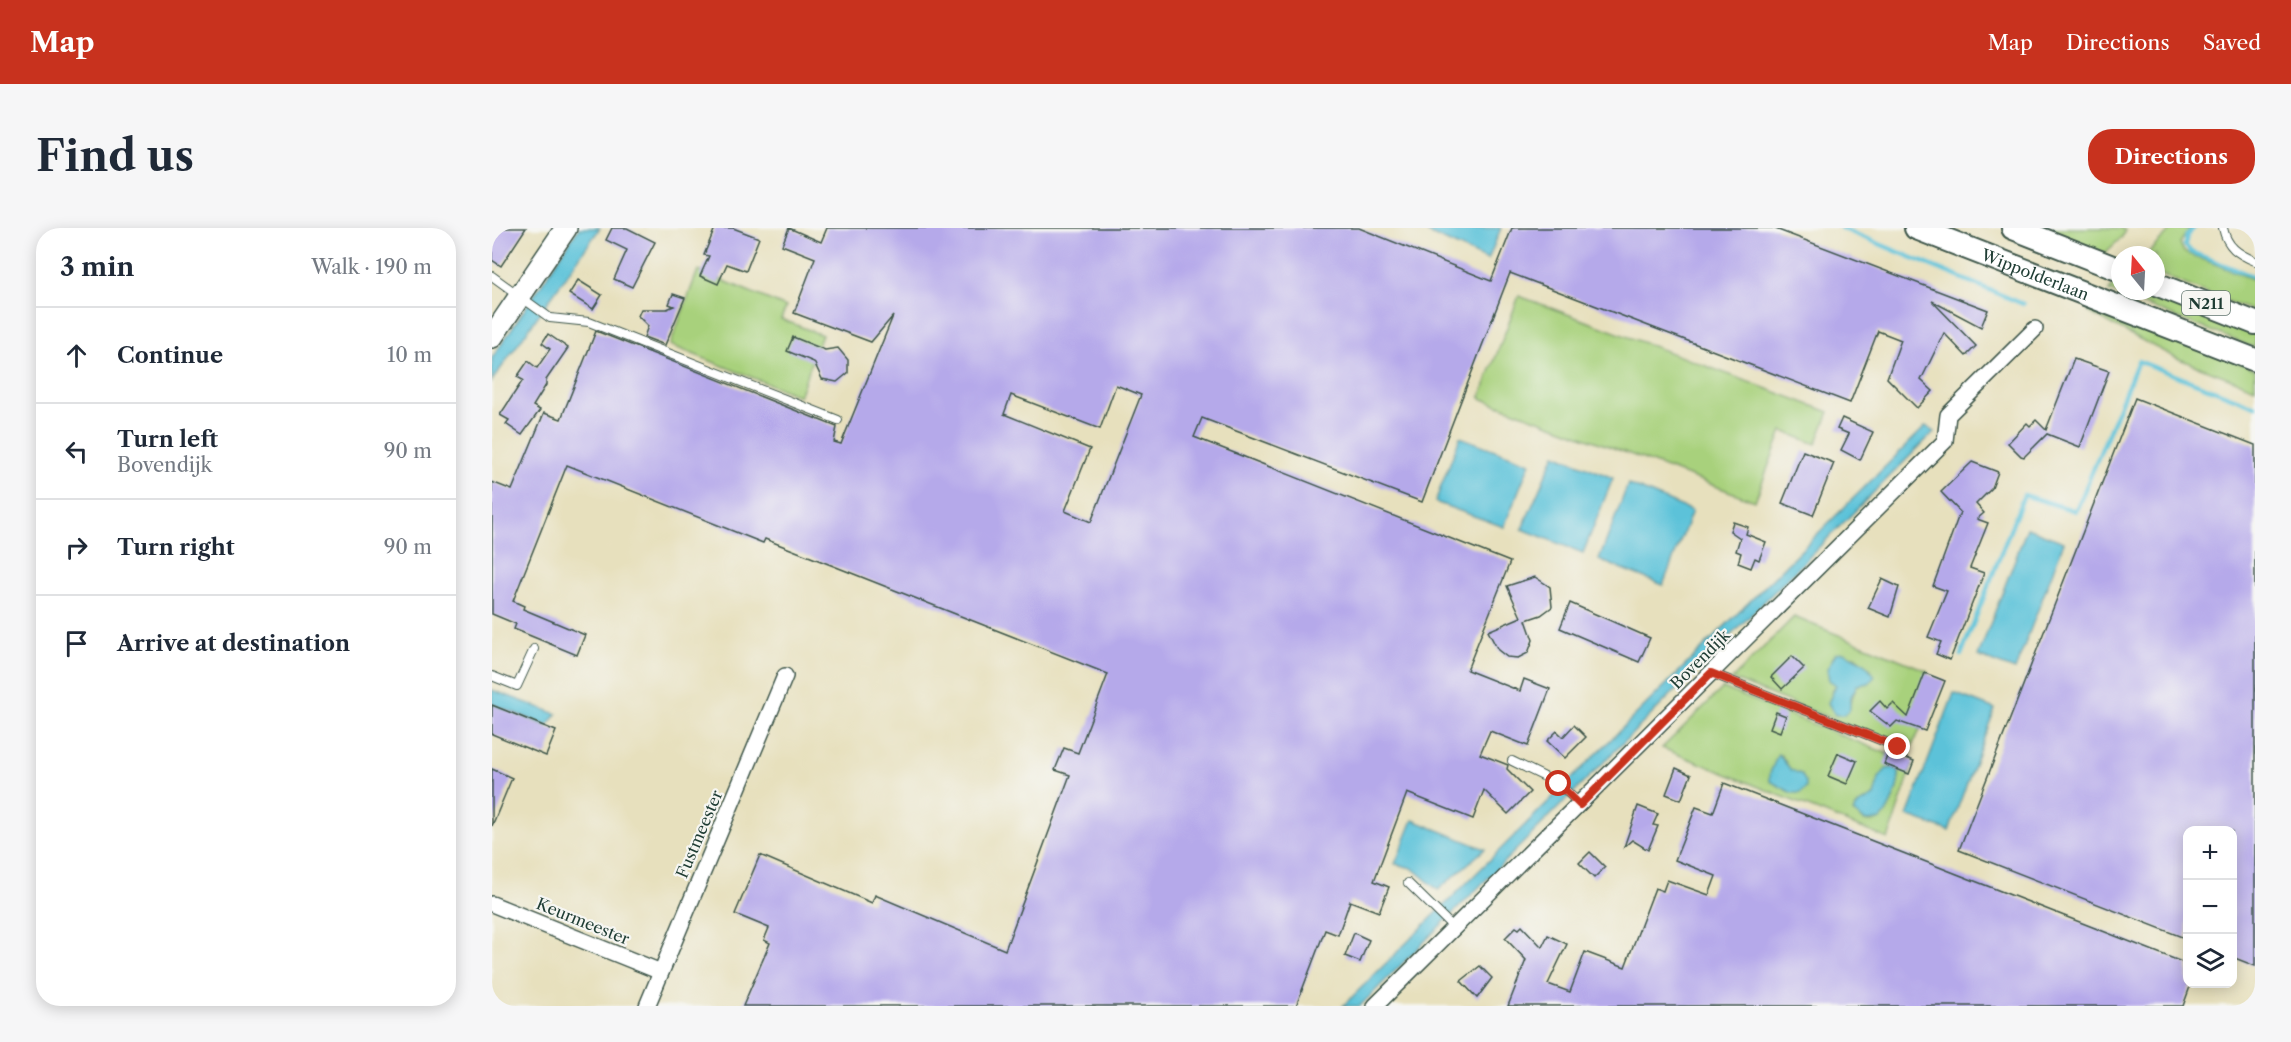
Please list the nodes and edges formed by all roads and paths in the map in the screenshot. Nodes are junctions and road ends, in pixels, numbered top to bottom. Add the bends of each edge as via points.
1 (566, 228) edge
2 (1916, 228) edge
3 (2013, 228) edge
4 (2223, 228) edge
5 (2255, 261) edge
6 (2111, 266) edge
7 (492, 276) edge
8 (2165, 288) edge
9 (518, 297) junction
10 (2255, 323) edge
11 (2035, 329) dead end
12 (492, 337) edge
13 (2255, 360) edge
14 (838, 420) dead end
15 (534, 649) dead end
16 (1711, 673) junction
17 (492, 676) edge
18 (785, 676) dead end
19 (1898, 747) dead end
20 (1512, 761) dead end
21 (1577, 801) junction
22 (1408, 883) dead end
23 (492, 904) edge
24 (1452, 925) junction
25 (661, 972) junction
26 (646, 1006) edge
27 (1375, 1006) edge

1 - 9 main road
2 - 13 main road, Wippolderlaan / N211
3 - 6 main road
4 - 5 lane via 2234,250
7 - 9 lane
8 - 10 main road, N211
9 - 12 main road
9 - 14 lane via 550,318 589,322
11 - 16 street, Bovendijk via 1948,415 1945,441
15 - 17 lane via 517,686
16 - 19 lane
16 - 21 street, Bovendijk
18 - 25 street, Fustmeester
20 - 21 lane via 1559,784
21 - 24 street, Bovendijk
22 - 24 lane
23 - 25 street, Keurmeester
24 - 27 street, Bovendijk
25 - 26 street, Fustmeester

